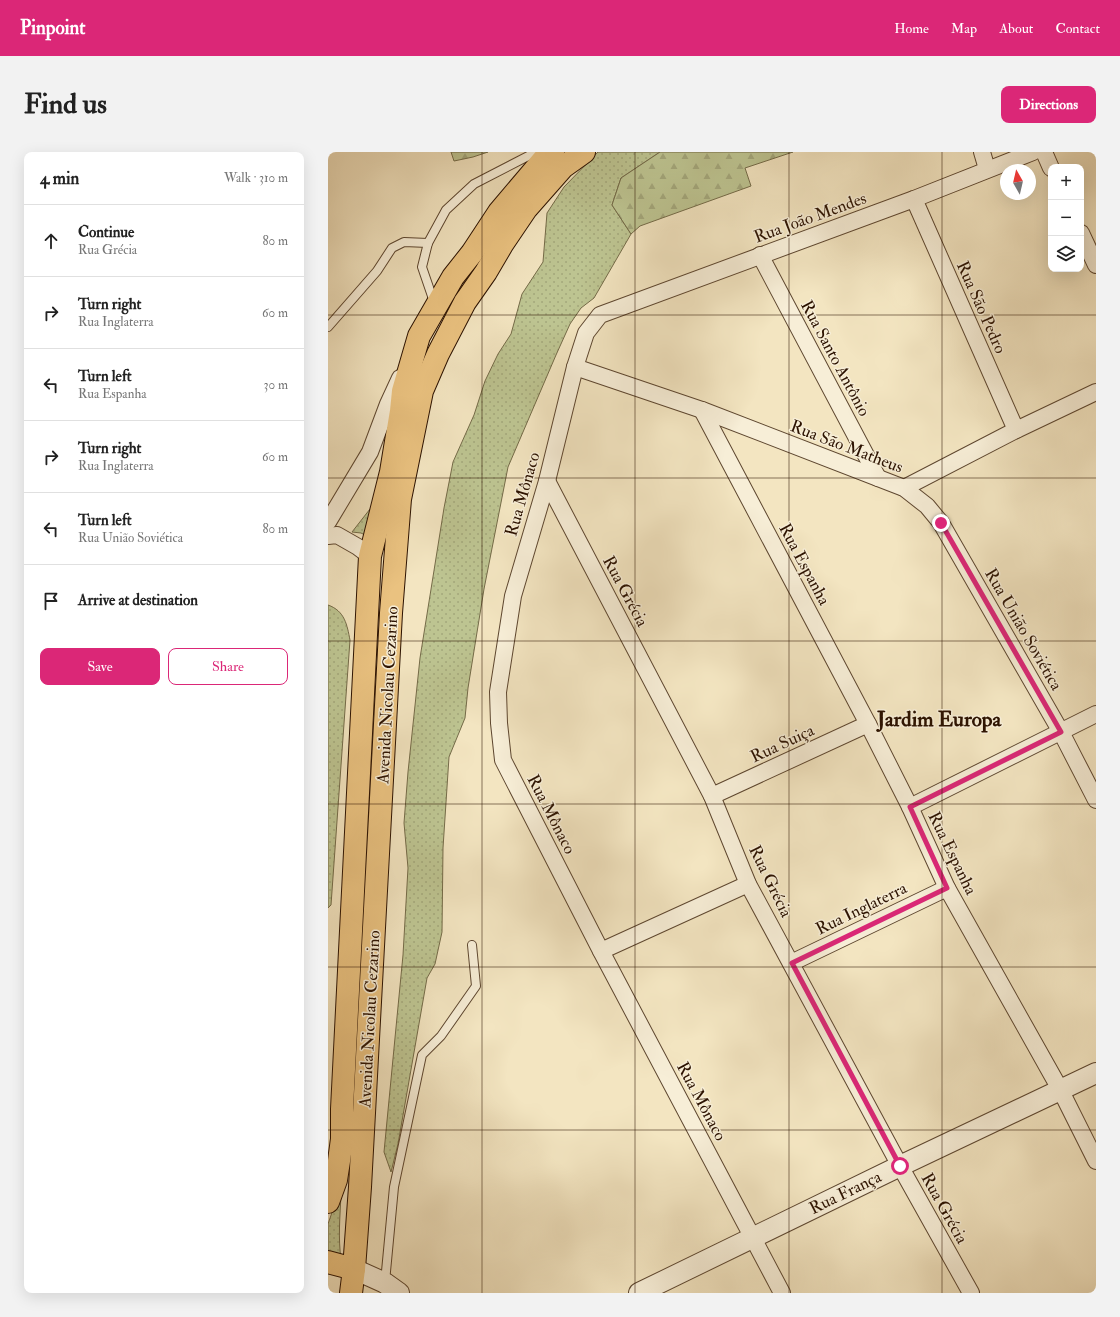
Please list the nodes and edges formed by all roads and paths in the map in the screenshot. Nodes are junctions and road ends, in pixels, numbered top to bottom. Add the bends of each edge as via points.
1 (536, 152) edge
2 (553, 152) edge
3 (584, 152) edge
4 (982, 152) edge
5 (1033, 152) edge
6 (1044, 152) edge
7 (1049, 164) edge
8 (987, 169) junction
9 (914, 199) junction
10 (1082, 236) edge
11 (428, 243) junction
12 (760, 255) junction
13 (1096, 265) edge
14 (436, 306) junction
15 (600, 315) joint
16 (328, 327) edge
17 (420, 336) junction
18 (575, 367) junction
19 (1096, 394) edge
20 (702, 410) junction
21 (1016, 430) junction
22 (878, 478) junction
23 (547, 480) junction
24 (904, 488) junction
25 (328, 522) edge
26 (328, 536) edge
27 (370, 556) junction
28 (1096, 714) edge
29 (868, 724) junction
30 (1061, 732) junction
31 (712, 796) junction
32 (1096, 800) edge
33 (910, 807) junction
34 (748, 884) junction
35 (947, 888) junction
36 (472, 945) dead end
37 (601, 951) junction
38 (792, 963) junction
39 (1096, 1074) edge
40 (1061, 1091) junction
41 (1096, 1161) edge
42 (900, 1166) junction
43 (328, 1202) edge
44 (752, 1238) junction
45 (328, 1262) edge
46 (354, 1269) junction
47 (392, 1288) edge
48 (351, 1293) edge
49 (639, 1293) edge
50 (782, 1293) edge
51 (971, 1293) edge

1 - 11 lane via 474,184 446,210
2 - 14 main road, Avenida Nicolau Cezarino via 544,159 499,212
3 - 46 main road, Avenida Nicolau Cezarino via 563,167 526,209 464,302 422,391 412,436 400,499 391,613
4 - 8 street
5 - 8 street, Rua João Mendes
6 - 7 street
8 - 9 street, Rua João Mendes
9 - 12 street, Rua João Mendes
9 - 21 street, Rua São Pedro
10 - 13 street
11 - 14 lane via 422,267
11 - 16 lane via 404,242 392,248 377,271
12 - 15 street, Rua João Mendes
12 - 22 street, Rua Santo Antônio
14 - 17 main road, Avenida Nicolau Cezarino
15 - 18 street, Rua Mônaco via 586,333
17 - 25 street via 388,404 370,452
17 - 27 main road, Avenida Nicolau Cezarino via 404,391 391,472
18 - 20 street, Rua São Matheus
18 - 23 street, Rua Mônaco
19 - 21 street, Rua São Matheus
20 - 22 street, Rua São Matheus
20 - 29 street, Rua Espanha
21 - 24 street, Rua São Matheus
22 - 24 street, Rua São Matheus
23 - 31 street, Rua Grécia
23 - 37 street, Rua Mônaco via 513,596 498,692 503,760
24 - 30 street, Rua União Soviética via 927,506 941,523
26 - 27 street via 337,535
27 - 43 main road, Avenida Nicolau Cezarino via 342,1138 336,1180
28 - 30 street
29 - 31 street, Rua Suiça
29 - 33 street, Rua Espanha
30 - 32 street, Rua União Soviética
30 - 33 street
31 - 34 street, Rua Grécia
33 - 35 street, Rua Espanha
34 - 37 street
34 - 38 street, Rua Grécia
35 - 38 street, Rua Inglaterra
35 - 40 street, Rua Espanha
36 - 47 lane via 476,986 441,1036 422,1055 394,1187
37 - 44 street, Rua Mônaco
38 - 42 street, Rua Grécia
39 - 40 street, Rua França
40 - 41 street, Rua Espanha
40 - 42 street, Rua França
42 - 44 street, Rua França
42 - 51 street, Rua Grécia
44 - 49 street, Rua França
44 - 50 street, Rua Mônaco
45 - 46 main road
46 - 47 street
46 - 48 main road, Avenida Nicolau Cezarino

